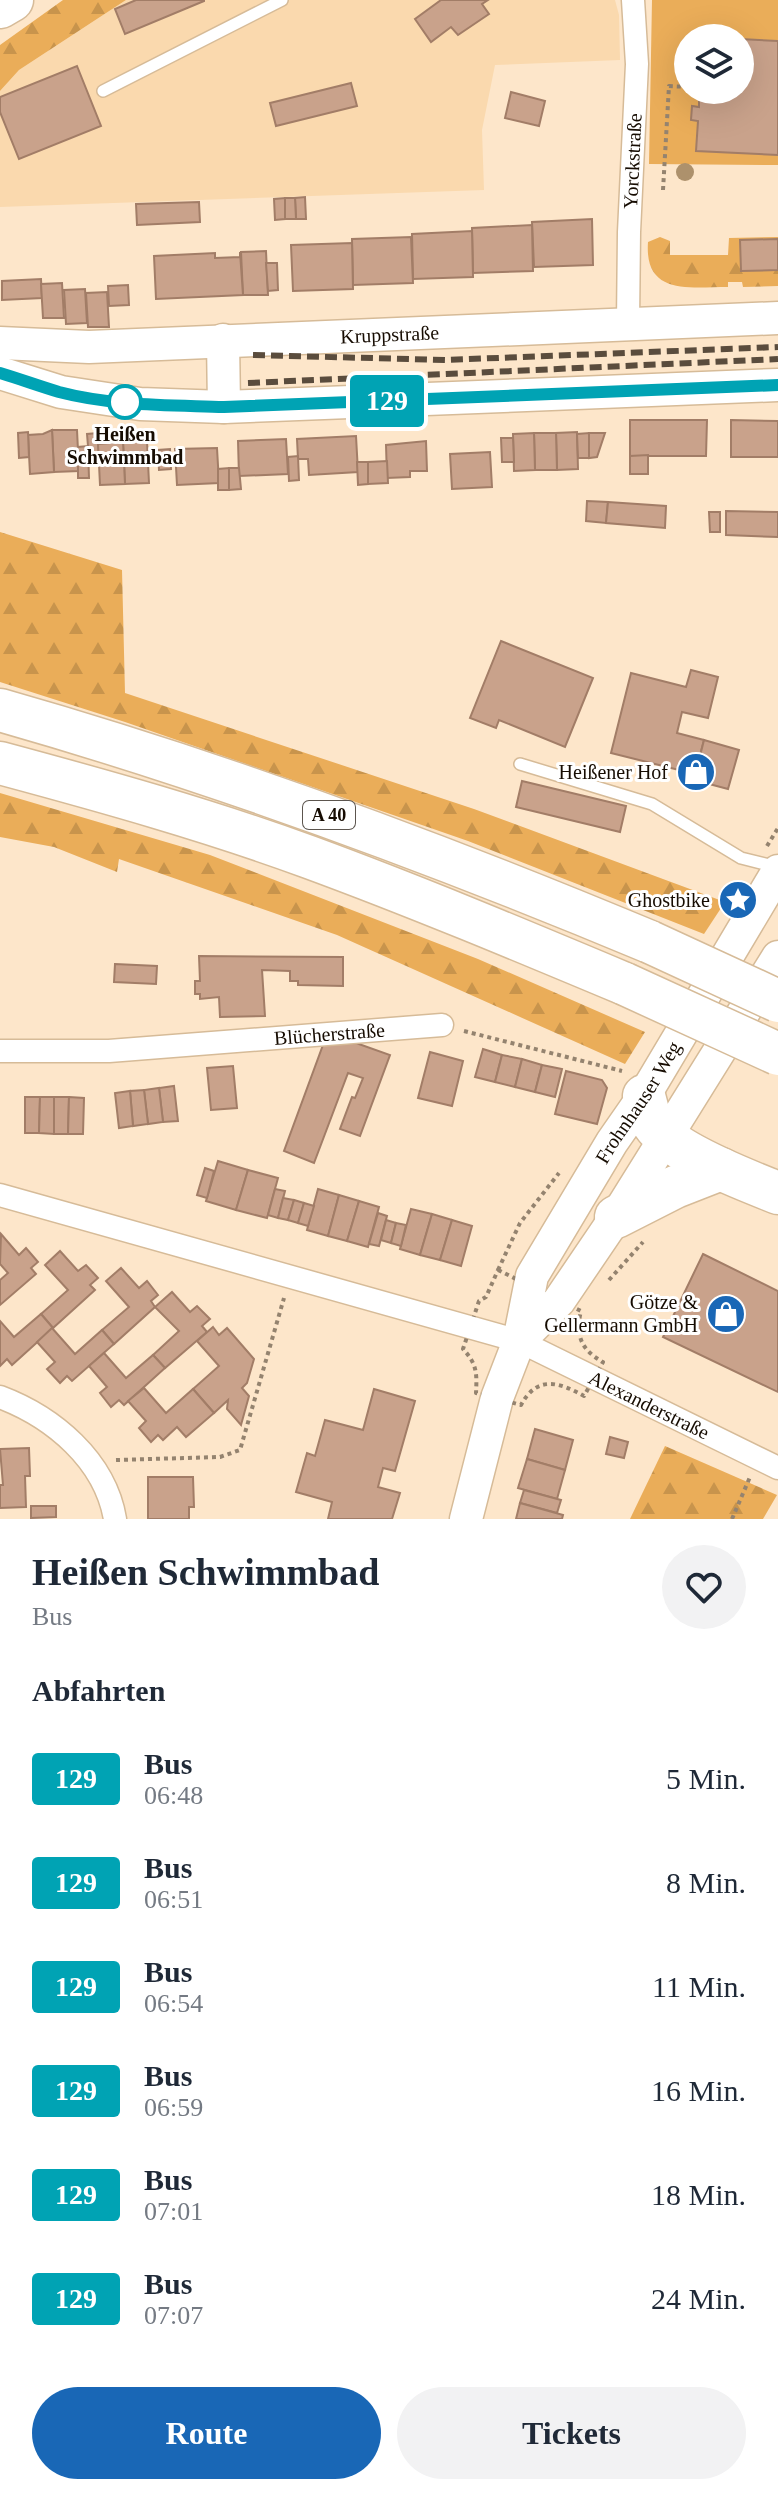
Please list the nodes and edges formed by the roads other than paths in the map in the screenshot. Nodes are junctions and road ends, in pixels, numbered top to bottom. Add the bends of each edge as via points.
1 (5, 0) edge
2 (12, 0) edge
3 (282, 0) edge
4 (633, 0) edge
5 (0, 6) edge
6 (103, 91) dead end
7 (778, 318) edge
8 (628, 323) junction
9 (223, 340) junction
10 (0, 343) edge
11 (0, 373) edge
12 (778, 385) edge
13 (224, 407) junction
14 (0, 710) edge
15 (0, 763) edge
16 (520, 764) dead end
17 (778, 869) edge
18 (778, 957) edge
19 (778, 1001) edge
20 (442, 1025) road end
21 (0, 1051) edge
22 (778, 1054) edge
23 (647, 1091) junction
24 (666, 1139) junction
25 (721, 1169) junction
26 (778, 1193) edge
27 (0, 1195) edge
28 (616, 1217) junction
29 (519, 1341) junction
30 (0, 1397) edge
31 (768, 1463) edge
32 (115, 1519) edge
33 (466, 1519) edge

1 - 5 highway
2 - 5 highway
3 - 6 lane
4 - 8 street, Yorckstraße via 637,64
7 - 8 street, Kruppstraße
8 - 9 street, Kruppstraße
9 - 10 street, Kruppstraße via 89,347
9 - 13 street
11 - 13 street via 61,392 124,402
12 - 13 street
14 - 19 highway, A 40, bridge via 325,813 487,874
15 - 22 highway, A 40, bridge via 116,794 306,856 471,919
16 - 17 lane via 652,804 741,858
17 - 23 street, Frohnhauser Weg
18 - 24 street, Frohnhauser Weg
20 - 21 street, Blücherstraße via 109,1051
23 - 24 highway via 651,1121
23 - 29 street, Frohnhauser Weg via 532,1276
24 - 25 highway
24 - 28 street, Frohnhauser Weg
25 - 26 highway
25 - 28 highway
27 - 29 street
28 - 29 street, Frohnhauser Weg via 559,1301
29 - 31 street, Alexanderstraße
29 - 33 street, Frohnhauser Weg via 497,1398
30 - 32 street via 68,1437 90,1461

